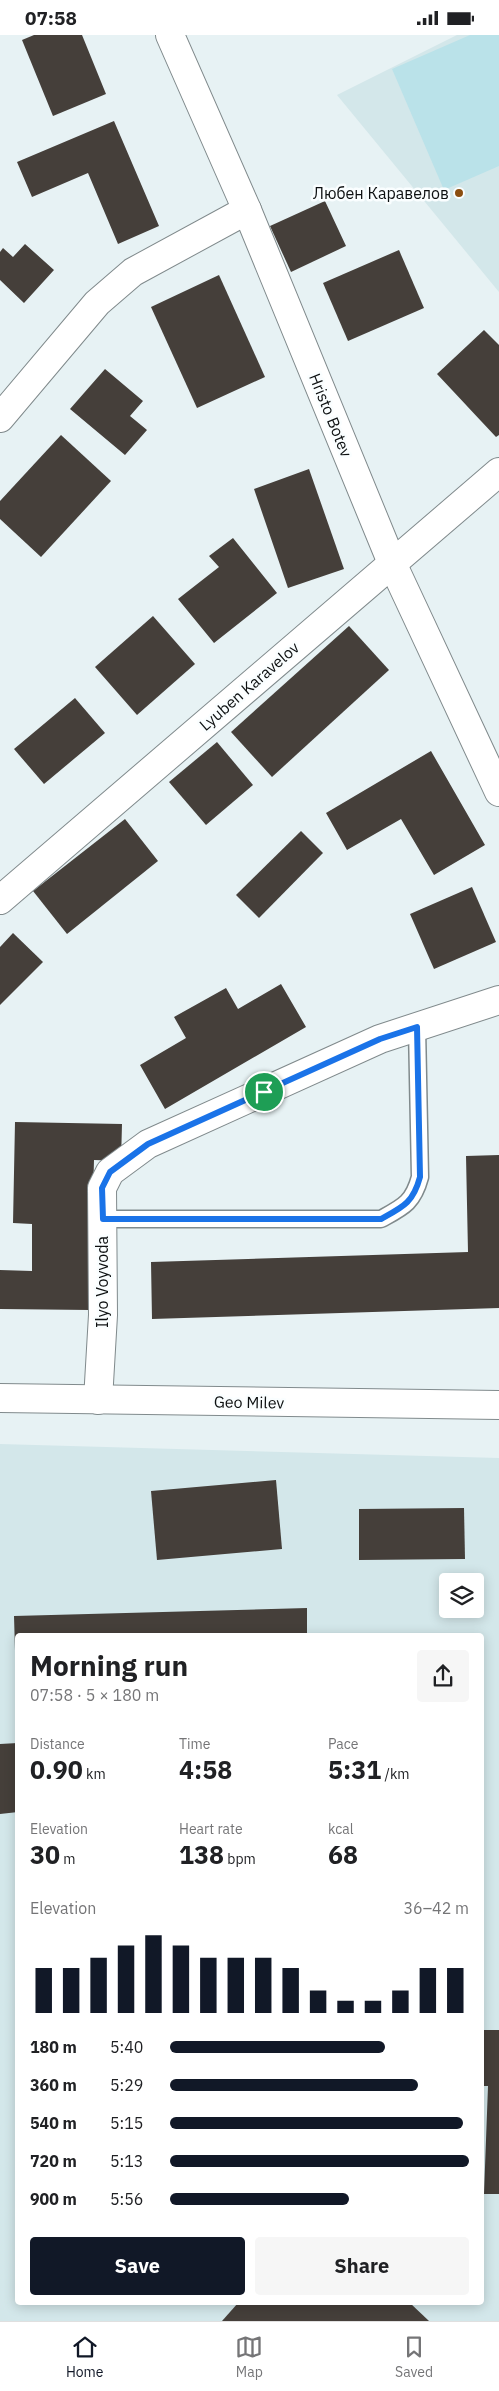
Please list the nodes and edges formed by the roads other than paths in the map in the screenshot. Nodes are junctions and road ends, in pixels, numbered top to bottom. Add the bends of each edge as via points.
1 (170, 35) edge
2 (247, 210) junction
3 (0, 418) edge
4 (499, 471) edge
5 (392, 563) junction
6 (499, 793) edge
7 (0, 900) edge
8 (499, 1000) edge
9 (417, 1027) junction
10 (103, 1219) junction
11 (0, 1398) edge
12 (98, 1400) junction
13 (499, 1405) edge

1 - 2 street, Hristo Botev
2 - 3 street via 133,272 97,303
2 - 5 street, Hristo Botev
4 - 5 street, Lyuben Karavelov
5 - 6 street, Hristo Botev
5 - 7 street, Lyuben Karavelov
8 - 9 street, Ilyo Voyvoda
9 - 10 street, Ilyo Voyvoda via 380,1039 148,1144 110,1172 102,1188
9 - 10 lane via 420,1177 416,1193 405,1205 381,1219
10 - 12 street, Ilyo Voyvoda via 103,1315
11 - 12 street, Geo Milev
12 - 13 street, Geo Milev

